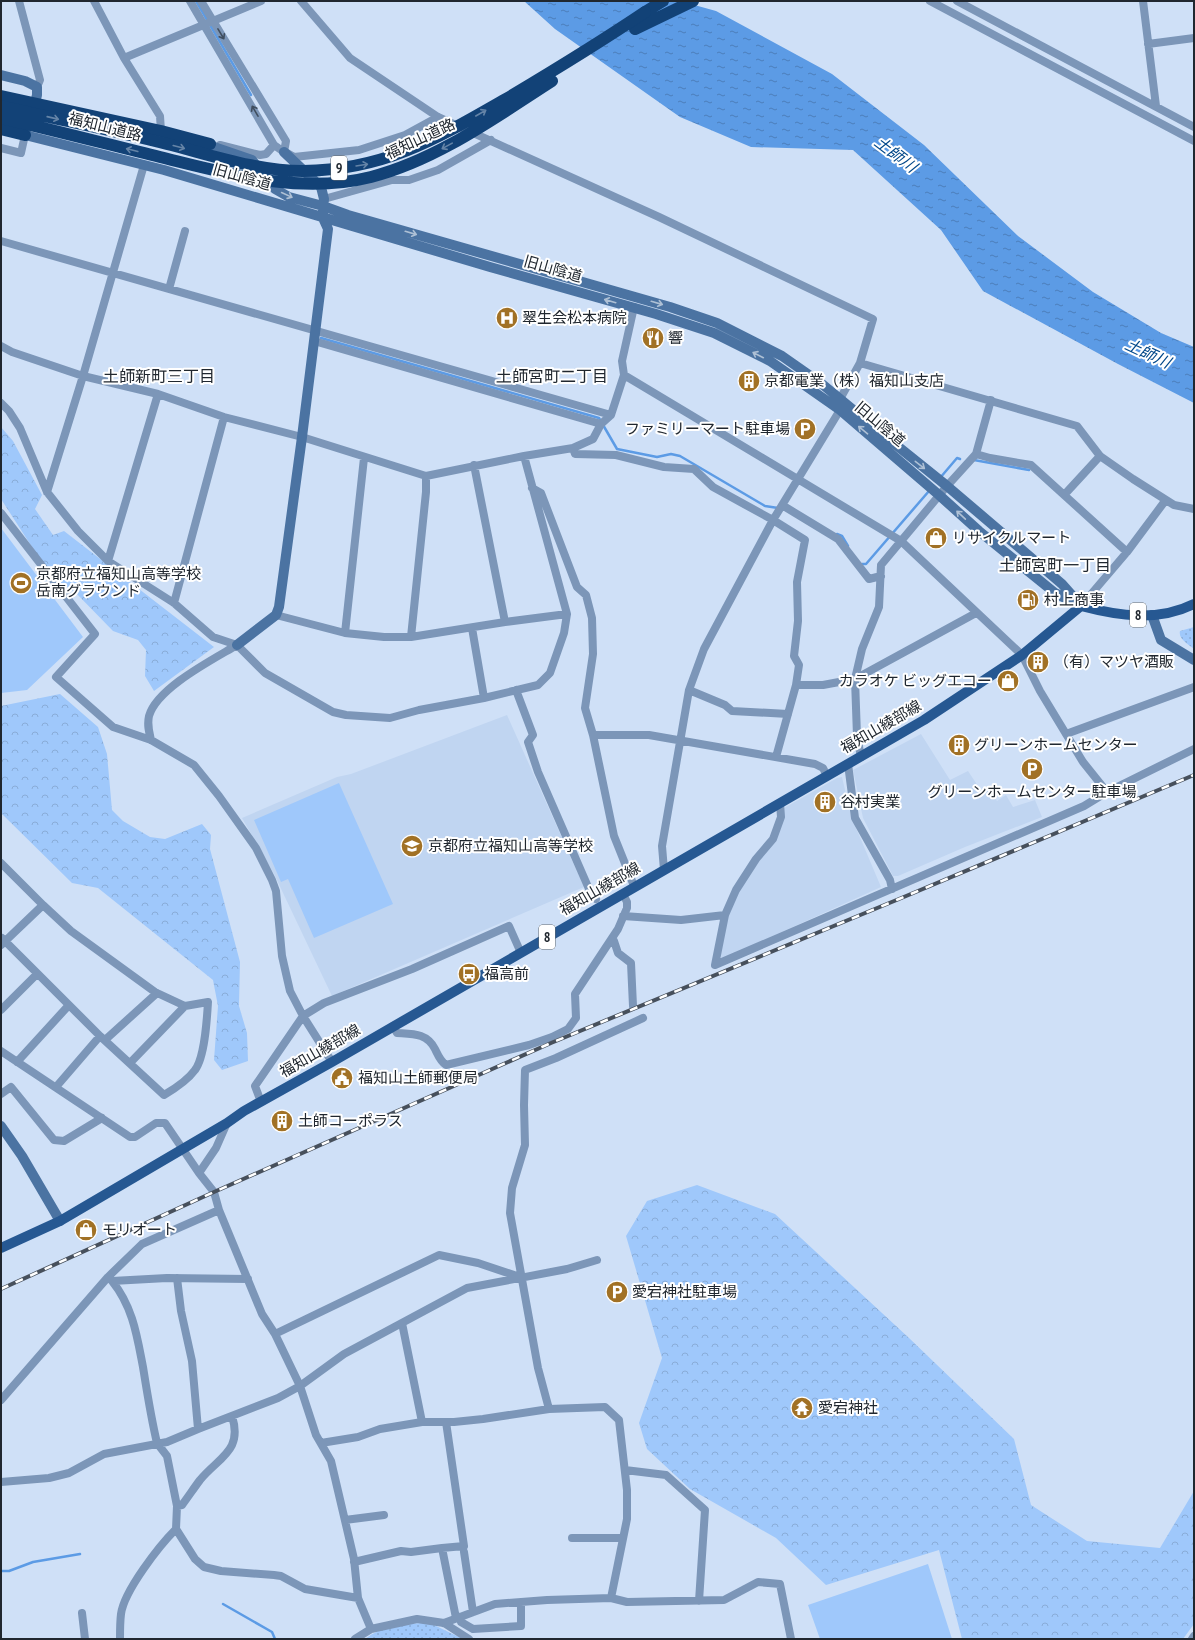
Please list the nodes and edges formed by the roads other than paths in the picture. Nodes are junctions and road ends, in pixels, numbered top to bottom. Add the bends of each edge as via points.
1 (19, 1) edge
2 (94, 1) edge
3 (190, 1) edge
4 (201, 1) edge
5 (261, 1) edge
6 (301, 1) edge
7 (657, 1) edge
8 (663, 1) edge
9 (680, 1) edge
10 (693, 1) edge
11 (930, 1) edge
12 (957, 1) edge
13 (1143, 1) edge
14 (645, 12) junction
15 (208, 22) junction
16 (635, 29) junction
17 (1194, 38) edge
18 (1148, 44) junction
19 (124, 58) junction
20 (1, 75) edge
21 (37, 87) junction
22 (1, 96) edge
23 (36, 102) junction
24 (1, 106) edge
25 (1156, 106) junction
26 (438, 116) junction
27 (1, 118) edge
28 (1194, 127) edge
29 (1, 129) edge
30 (161, 131) junction
31 (25, 134) junction
32 (491, 140) junction
33 (1194, 142) edge
34 (210, 144) junction
35 (274, 145) junction
36 (1, 148) edge
37 (284, 152) junction
38 (144, 165) junction
39 (324, 203) junction
40 (323, 218) junction
41 (185, 231) dead end
42 (1, 241) edge
43 (113, 272) junction
44 (169, 289) junction
45 (634, 308) junction
46 (315, 329) junction
47 (314, 341) junction
48 (1, 346) edge
49 (860, 363) junction
50 (624, 374) junction
51 (83, 376) junction
52 (158, 394) junction
53 (840, 399) junction
54 (991, 400) junction
55 (1, 404) edge
56 (840, 410) junction
57 (611, 415) junction
58 (224, 417) junction
59 (601, 424) junction
60 (302, 437) junction
61 (573, 448) junction
62 (976, 454) junction
63 (524, 456) junction
64 (1100, 456) junction
65 (364, 458) junction
66 (474, 465) junction
67 (426, 476) junction
68 (797, 480) junction
69 (947, 486) junction
70 (532, 488) junction
71 (47, 492) junction
72 (1065, 494) junction
73 (939, 495) junction
74 (1165, 501) junction
75 (782, 505) junction
76 (1194, 508) edge
77 (1, 513) edge
78 (773, 520) junction
79 (901, 541) junction
80 (1127, 552) junction
81 (108, 561) junction
82 (880, 576) junction
83 (174, 603) junction
84 (1194, 604) edge
85 (1081, 606) junction
86 (976, 613) junction
87 (567, 614) junction
88 (276, 615) junction
89 (1152, 616) junction
90 (505, 622) junction
91 (472, 628) junction
92 (345, 633) junction
93 (411, 638) junction
94 (237, 645) junction
95 (1022, 655) junction
96 (1194, 660) edge
97 (855, 679) junction
98 (796, 685) junction
99 (1194, 687) edge
100 (516, 690) junction
101 (689, 690) junction
102 (484, 698) junction
103 (788, 714) junction
104 (1066, 734) junction
105 (593, 735) junction
106 (680, 739) junction
107 (151, 740) junction
108 (1194, 749) edge
109 (776, 757) junction
110 (861, 757) junction
111 (848, 764) junction
112 (827, 776) junction
113 (1107, 792) junction
114 (780, 803) junction
115 (1, 863) edge
116 (664, 870) junction
117 (634, 886) junction
118 (892, 889) junction
119 (623, 894) junction
120 (596, 898) dead end
121 (43, 905) junction
122 (725, 915) junction
123 (624, 916) junction
124 (612, 938) junction
125 (2, 941) edge
126 (521, 953) junction
127 (37, 974) junction
128 (157, 993) junction
129 (69, 1005) junction
130 (185, 1006) junction
131 (633, 1006) dead end
132 (1, 1010) edge
133 (303, 1016) junction
134 (643, 1018) dead end
135 (393, 1026) junction
136 (103, 1038) junction
137 (1, 1051) edge
138 (18, 1062) junction
139 (332, 1062) junction
140 (130, 1063) junction
141 (56, 1087) junction
142 (1, 1094) edge
143 (261, 1102) junction
144 (102, 1118) junction
145 (227, 1123) junction
146 (1, 1126) edge
147 (183, 1149) junction
148 (199, 1173) junction
149 (218, 1210) junction
150 (60, 1221) junction
151 (1, 1248) edge
152 (597, 1260) dead end
153 (521, 1277) junction
154 (177, 1278) junction
155 (110, 1279) junction
156 (248, 1279) junction
157 (402, 1323) junction
158 (275, 1334) junction
159 (300, 1386) junction
160 (1, 1400) edge
161 (549, 1409) junction
162 (232, 1416) junction
163 (422, 1422) junction
164 (446, 1422) junction
165 (198, 1428) junction
166 (157, 1443) junction
167 (321, 1443) junction
168 (625, 1470) junction
169 (1, 1482) edge
170 (177, 1506) junction
171 (384, 1515) dead end
172 (345, 1520) junction
173 (176, 1529) junction
174 (572, 1538) dead end
175 (623, 1538) junction
176 (442, 1548) junction
177 (464, 1552) dead end
178 (354, 1562) junction
179 (358, 1598) junction
180 (611, 1598) junction
181 (699, 1601) junction
182 (521, 1602) junction
183 (473, 1612) junction
184 (82, 1613) dead end
185 (457, 1618) junction
186 (444, 1623) junction
187 (371, 1629) junction
188 (1194, 1636) edge
189 (85, 1639) edge
190 (120, 1639) edge
191 (356, 1639) edge
192 (469, 1639) edge
193 (791, 1639) edge
194 (1192, 1639) edge

1 - 21 street via 40,80
2 - 19 street
3 - 15 street
4 - 15 street
5 - 15 street
6 - 26 street via 350,58
7 - 14 highway, 9
8 - 14 highway, 福知山道路 / 9
9 - 16 highway, 福知山道路 / 9
10 - 16 highway, 9
11 - 33 street
12 - 25 street
13 - 18 street
24 -> 14 highway, 福知山道路 / 9, bridge via 263,167 302,171 367,164 394,156 444,134 549,74
15 - 19 street
35 -> 15 street
15 -> 37 street via 286,141
16 -> 27 highway, 福知山道路 / 9, bridge via 447,146 400,168 370,177 337,182 303,185 263,181
17 - 18 street
18 - 25 street
19 - 30 street via 160,116
20 - 21 street
21 - 23 street
22 - 23 highway
23 - 30 highway
23 - 31 street
25 - 28 street
26 - 32 street
26 - 37 street via 405,135 359,150 294,157
29 - 31 highway
30 - 34 highway
31 - 36 street via 21,153
31 - 38 street, 旧山陰道
32 - 39 street via 438,170 409,180 392,180
32 - 49 street via 873,319
34 - 35 street via 260,155 266,154
34 -> 39 street via 252,160 275,189 289,197
35 - 37 street
37 - 39 street via 321,187
38 - 40 street, 旧山陰道
38 - 43 street
39 - 40 street
39 -> 53 street via 348,215 670,307 717,323 782,356
45 -> 40 street, 旧山陰道
40 - 46 street via 328,229
41 - 44 street
42 - 43 street
43 - 44 street
43 - 51 street
44 - 46 street
45 - 50 street via 622,361
56 -> 45 street, 旧山陰道 via 770,361 741,346 714,334
46 - 47 street
46 - 57 street
47 - 59 street
47 - 60 street
48 - 51 street
49 - 53 street
49 - 54 street
50 - 57 street
50 - 68 street
51 - 52 street
51 - 71 street
52 - 58 street
52 - 81 street
53 - 56 street
53 -> 69 street
54 - 62 street
54 - 64 street via 1077,426
55 - 71 street via 20,428
56 - 68 street
73 -> 56 street, 旧山陰道
57 - 59 street
58 - 60 street
58 - 83 street
59 - 61 street via 593,439
60 - 65 street
60 - 88 street
61 - 63 street
61 - 78 street via 575,454 616,455 664,467 694,469 713,487
62 - 69 street
62 - 72 street via 1031,465
63 - 66 street
63 - 70 street
64 - 72 street
64 - 74 street
65 - 67 street
65 - 92 street
66 - 67 street
66 - 90 street
67 - 93 street
68 - 75 street
68 - 79 street
69 - 73 street
69 - 85 street via 1062,584
70 - 87 street
70 - 105 street via 541,493 577,587 586,595 592,618 593,654 586,708
71 - 81 street via 78,531
72 - 80 street
73 - 79 street
85 -> 73 street, 旧山陰道 via 1055,593 979,532
74 - 76 street via 1174,506
74 - 80 street
75 - 78 street
75 - 82 street via 838,540 869,579
77 - 107 street via 95,634 56,678 113,727
78 - 98 street via 805,540 796,582 798,621 794,656 799,665
78 - 101 street via 704,649
79 - 82 street via 881,565
79 - 86 street
80 - 85 street
81 - 83 street
82 - 97 street via 879,607 862,649
83 - 94 street via 213,637
84 - 89 main road, 8
85 - 89 main road, 8 via 1107,613
85 - 95 main road, 福知山綾部線 / 8
86 - 95 street
86 - 97 street
87 - 90 street
87 - 100 street via 564,633 550,673 538,685
88 - 92 street
88 - 94 street
89 - 96 street via 1161,640
90 - 91 street
91 - 93 street
91 - 102 street
92 - 93 street
94 - 102 street via 264,673 333,712 346,716 390,718
94 - 107 street via 173,686 158,700 149,720
95 - 104 street
95 - 110 main road, 福知山綾部線 / 8 via 924,720
97 - 98 street via 823,685
97 - 110 street via 857,736
98 - 103 street
99 - 104 street
100 - 102 street
100 - 120 street via 532,735 528,742 538,772 589,889
101 - 103 street via 725,705 732,711
101 - 106 street
103 - 109 street
104 - 113 street via 1083,762
105 - 106 street via 649,735
105 - 117 street via 614,836
106 - 109 street
106 - 116 street via 662,846
107 - 133 street via 194,765 256,848 276,891 282,956 290,991
108 - 113 street
109 - 112 street via 815,764 823,768
110 - 111 main road, 福知山綾部線 / 8
111 - 112 main road, 福知山綾部線 / 8
111 - 118 street via 855,818 890,880
112 - 114 main road, 福知山綾部線 / 8
113 - 118 street via 1084,806
114 - 116 main road, 福知山綾部線 / 8
114 - 122 street via 781,817 773,839 740,884
115 - 121 street
116 - 117 main road, 福知山綾部線 / 8
117 - 119 main road, 福知山綾部線 / 8
118 - 122 street via 715,965
119 - 123 street via 627,902
119 - 126 main road, 福知山綾部線 / 8
121 - 125 street
121 - 128 street via 71,931
122 - 123 street via 681,920
123 - 124 street
124 - 131 street via 618,953 630,963
124 - 135 street via 576,994 576,1018 568,1029 552,1037 446,1065 428,1039 421,1035 397,1033
125 - 127 street
126 - 133 street via 509,926 412,969 324,1003
126 - 135 main road, 福知山綾部線 / 8
127 - 129 street
127 - 132 street
128 - 130 street
128 - 136 street
129 - 136 street
129 - 138 street
130 - 140 street
130 - 140 street via 208,1002 204,1046 197,1069 180,1085 164,1095
133 - 139 street
133 - 143 street via 255,1086
134 - 153 street via 525,1070 525,1145 512,1188 510,1213
135 - 139 main road, 福知山綾部線 / 8
136 - 140 street
136 - 141 street
137 - 138 street
138 - 141 street
139 - 143 main road, 福知山綾部線 / 8
141 - 144 street
142 - 144 street via 11,1087 54,1140 64,1141
143 - 145 main road, 福知山綾部線 / 8
144 - 147 street via 130,1137 135,1137 156,1123 165,1123
145 - 147 main road, 福知山綾部線 / 8
145 - 148 street via 216,1148
146 - 150 street via 22,1156
147 - 148 street
147 - 150 main road, 福知山綾部線 / 8
148 - 149 street via 214,1192
149 - 155 street via 142,1244
149 - 156 street
150 - 151 main road, 福知山綾部線 / 8
152 - 153 street via 567,1270
153 - 157 street via 467,1288
153 - 158 street via 478,1263 439,1255
153 - 161 street via 538,1368
154 - 155 street
154 - 156 street
154 - 165 street via 181,1311 192,1360
155 - 160 street
155 - 166 street via 129,1306
156 - 158 street via 262,1314
157 - 159 street via 344,1354
157 - 163 street
158 - 159 street
159 - 162 street via 278,1398
159 - 167 street
161 - 164 street
161 - 168 street via 605,1407 619,1420
162 - 165 street
162 - 170 street via 236,1439 182,1505
163 - 164 street
163 - 167 street via 380,1428 358,1437
164 - 176 street via 464,1546
165 - 166 street via 167,1442
166 - 169 street via 104,1454 69,1473 50,1478
166 - 170 street via 168,1456
167 - 172 street via 331,1461
168 - 175 street via 627,1519
168 - 181 street via 666,1475 705,1510
170 - 173 street
171 - 172 street
172 - 178 street
173 - 179 street via 195,1559 204,1567 281,1576 305,1589
173 - 190 street via 129,1591 121,1613
174 - 175 street
175 - 180 street
176 - 178 street via 401,1551
176 - 185 street
177 - 183 street
178 - 179 street
179 - 187 street
180 - 181 street via 626,1602
180 - 182 street
181 - 193 street via 724,1600 758,1582 780,1584
182 - 183 street via 495,1604
182 - 185 street via 521,1626 473,1629
183 - 185 street
184 - 189 street
185 - 186 street
186 - 187 street via 417,1619
186 - 192 street
187 - 191 street
188 - 194 street

